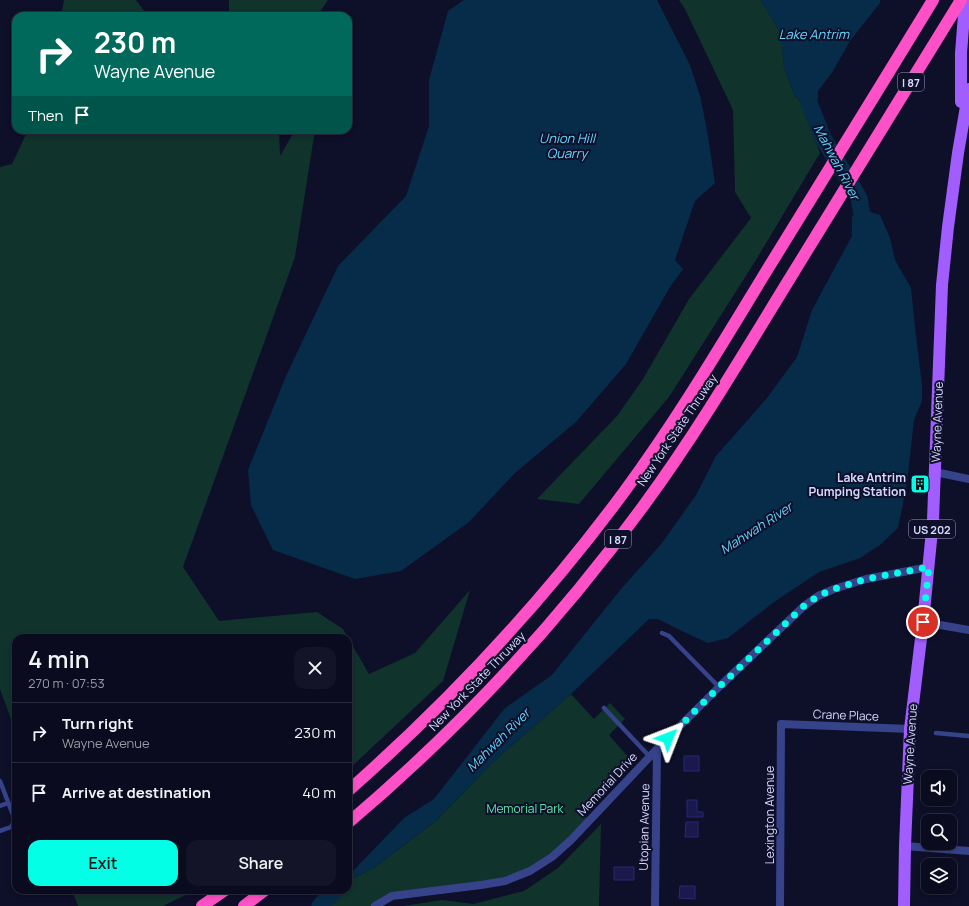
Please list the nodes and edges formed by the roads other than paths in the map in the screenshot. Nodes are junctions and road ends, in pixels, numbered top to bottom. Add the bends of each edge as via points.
1 (933, 0) edge
2 (967, 0) edge
3 (958, 5) edge
4 (965, 54) edge
5 (969, 89) edge
6 (958, 153) junction
7 (935, 472) junction
8 (969, 479) edge
9 (929, 567) junction
10 (923, 622) junction
11 (969, 630) edge
12 (662, 633) dead end
13 (719, 687) junction
14 (604, 708) dead end
15 (781, 724) joint
16 (910, 729) junction
17 (936, 733) dead end
18 (969, 736) edge
19 (657, 749) junction
20 (650, 757) junction
21 (0, 781) edge
22 (352, 787) edge
23 (8, 803) junction
24 (0, 806) edge
25 (12, 813) edge
26 (352, 819) edge
27 (12, 825) edge
28 (0, 831) edge
29 (905, 846) junction
30 (969, 851) edge
31 (219, 894) edge
32 (260, 894) edge
33 (202, 906) edge
34 (244, 906) edge
35 (375, 906) edge
36 (656, 906) edge
37 (780, 906) edge
38 (904, 906) edge

1 - 22 highway, New York State Thruway / I 87 via 682,406 624,492 530,610 490,654 424,721
2 - 4 main road, Wayne Avenue / US 202 via 964,15
3 - 26 highway, New York State Thruway / I 87 via 746,351 644,506 548,626 502,676 441,739
4 - 6 main road, Wayne Avenue / US 202
5 - 6 main road, Wayne Avenue / US 202
6 - 7 main road, Wayne Avenue / US 202 via 942,285
7 - 8 street
7 - 9 main road, Wayne Avenue / US 202
9 - 10 main road, Wayne Avenue / US 202
9 - 13 street, Memorial Drive via 866,579 818,596 804,606
10 - 11 street
10 - 16 main road, Wayne Avenue / US 202
12 - 13 lane via 669,636
13 - 19 street, Memorial Drive
14 - 20 lane
15 - 16 street, Crane Place
15 - 37 street, Lexington Avenue
16 - 29 main road, Wayne Avenue / US 202
17 - 18 lane
19 - 20 street, Memorial Drive
19 - 36 street, Utopian Avenue
20 - 35 street, Memorial Drive via 571,840 552,857 530,871 505,881 392,896
21 - 23 lane
23 - 24 lane
23 - 25 lane
27 - 28 lane
29 - 30 street
29 - 38 main road, Wayne Avenue / US 202
31 - 33 highway
32 - 34 highway

